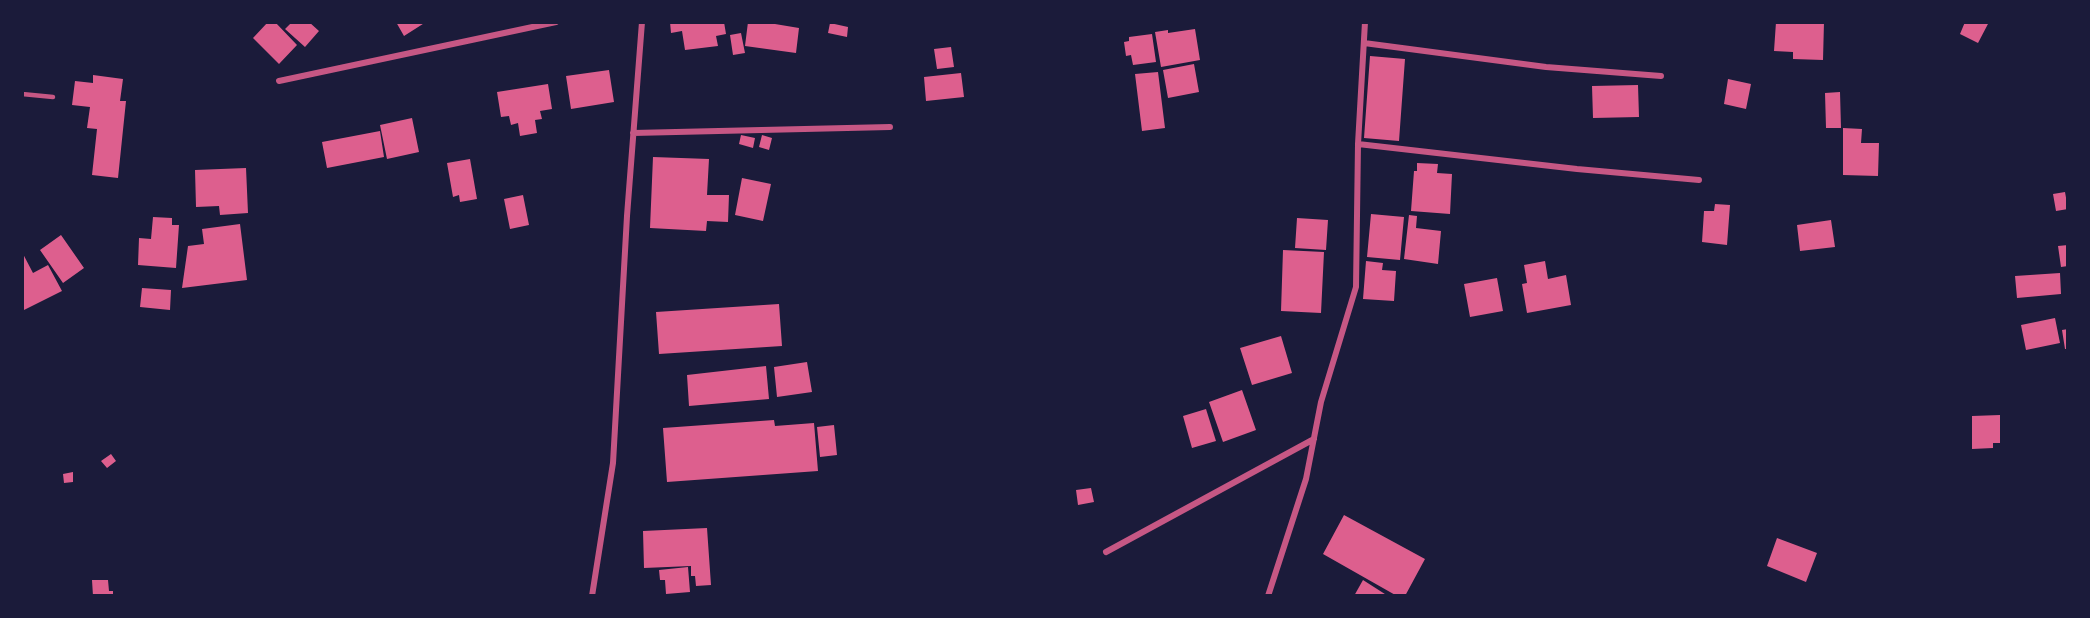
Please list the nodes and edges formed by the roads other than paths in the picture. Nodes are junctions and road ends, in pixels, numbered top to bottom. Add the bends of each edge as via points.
1 (556, 22) edge
2 (642, 22) edge
3 (1365, 22) edge
4 (1364, 43) junction
5 (1661, 76) dead end
6 (279, 81) dead end
7 (22, 94) edge
8 (53, 97) dead end
9 (890, 127) dead end
10 (633, 133) junction
11 (1358, 144) junction
12 (1699, 180) dead end
13 (1314, 439) junction
14 (1106, 552) dead end
15 (592, 596) edge
16 (1268, 596) edge

1 - 6 street
2 - 10 street
3 - 4 street
4 - 5 street via 1546,67
4 - 11 street
7 - 8 lane
9 - 10 street
10 - 15 street via 613,463
11 - 12 street
11 - 13 street via 1356,287 1321,402
13 - 14 street
13 - 16 street via 1306,478

